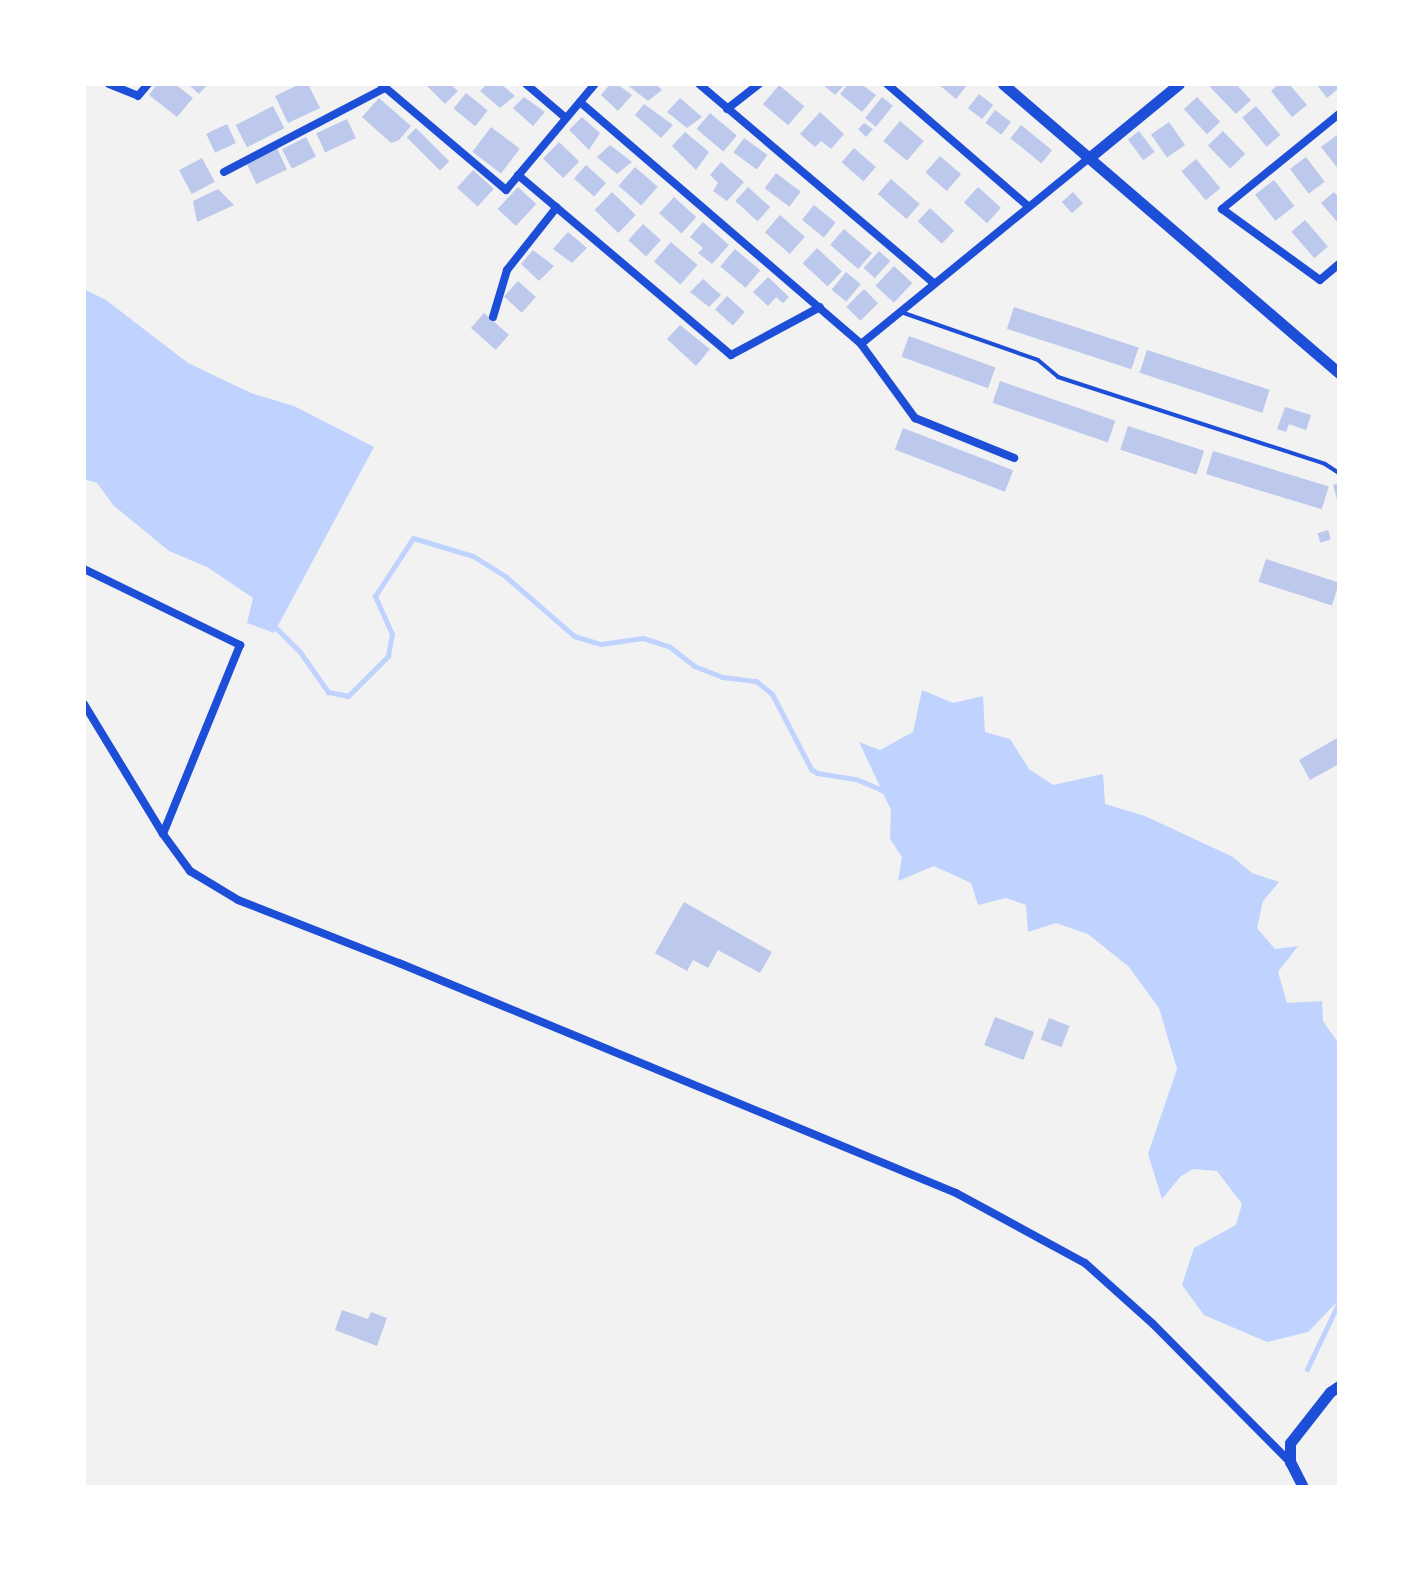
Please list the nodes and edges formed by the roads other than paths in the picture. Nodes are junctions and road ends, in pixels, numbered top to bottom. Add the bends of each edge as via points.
1 (109, 84) edge
2 (148, 84) edge
3 (526, 84) edge
4 (595, 84) edge
5 (699, 84) edge
6 (759, 84) edge
7 (887, 84) edge
8 (1003, 84) edge
9 (1179, 84) edge
10 (383, 86) edge
11 (580, 102) junction
12 (727, 109) junction
13 (1339, 114) edge
14 (566, 118) junction
15 (1090, 157) junction
16 (224, 172) dead end
17 (518, 175) junction
18 (1028, 206) junction
19 (557, 207) junction
20 (1339, 264) edge
21 (934, 283) junction
22 (820, 307) junction
23 (899, 311) junction
24 (493, 317) dead end
25 (861, 344) junction
26 (1339, 373) edge
27 (1014, 458) dead end
28 (1339, 473) edge
29 (84, 569) edge
30 (84, 704) edge
31 (163, 834) junction
32 (1339, 1386) edge
33 (1290, 1462) junction
34 (1303, 1487) edge

1 - 2 street via 138,96
3 - 14 street
4 - 11 street
5 - 12 street
6 - 12 street
7 - 18 street
8 - 15 street
9 - 15 street
10 - 16 street
10 - 17 street via 506,190
11 - 14 street
11 - 22 street
12 - 21 street
13 - 20 street via 1222,209 1320,280
14 - 17 street
15 - 18 street
15 - 26 street
17 - 19 street
18 - 21 street
19 - 22 street via 731,355
19 - 24 street via 507,270
21 - 23 street
22 - 25 street
23 - 25 street
23 - 28 lane via 1038,360 1058,377
25 - 27 street via 915,418
29 - 31 street via 240,645
30 - 31 street
31 - 33 street via 190,871 238,900 956,1193 1085,1263
32 - 33 street via 1290,1443
33 - 34 street

